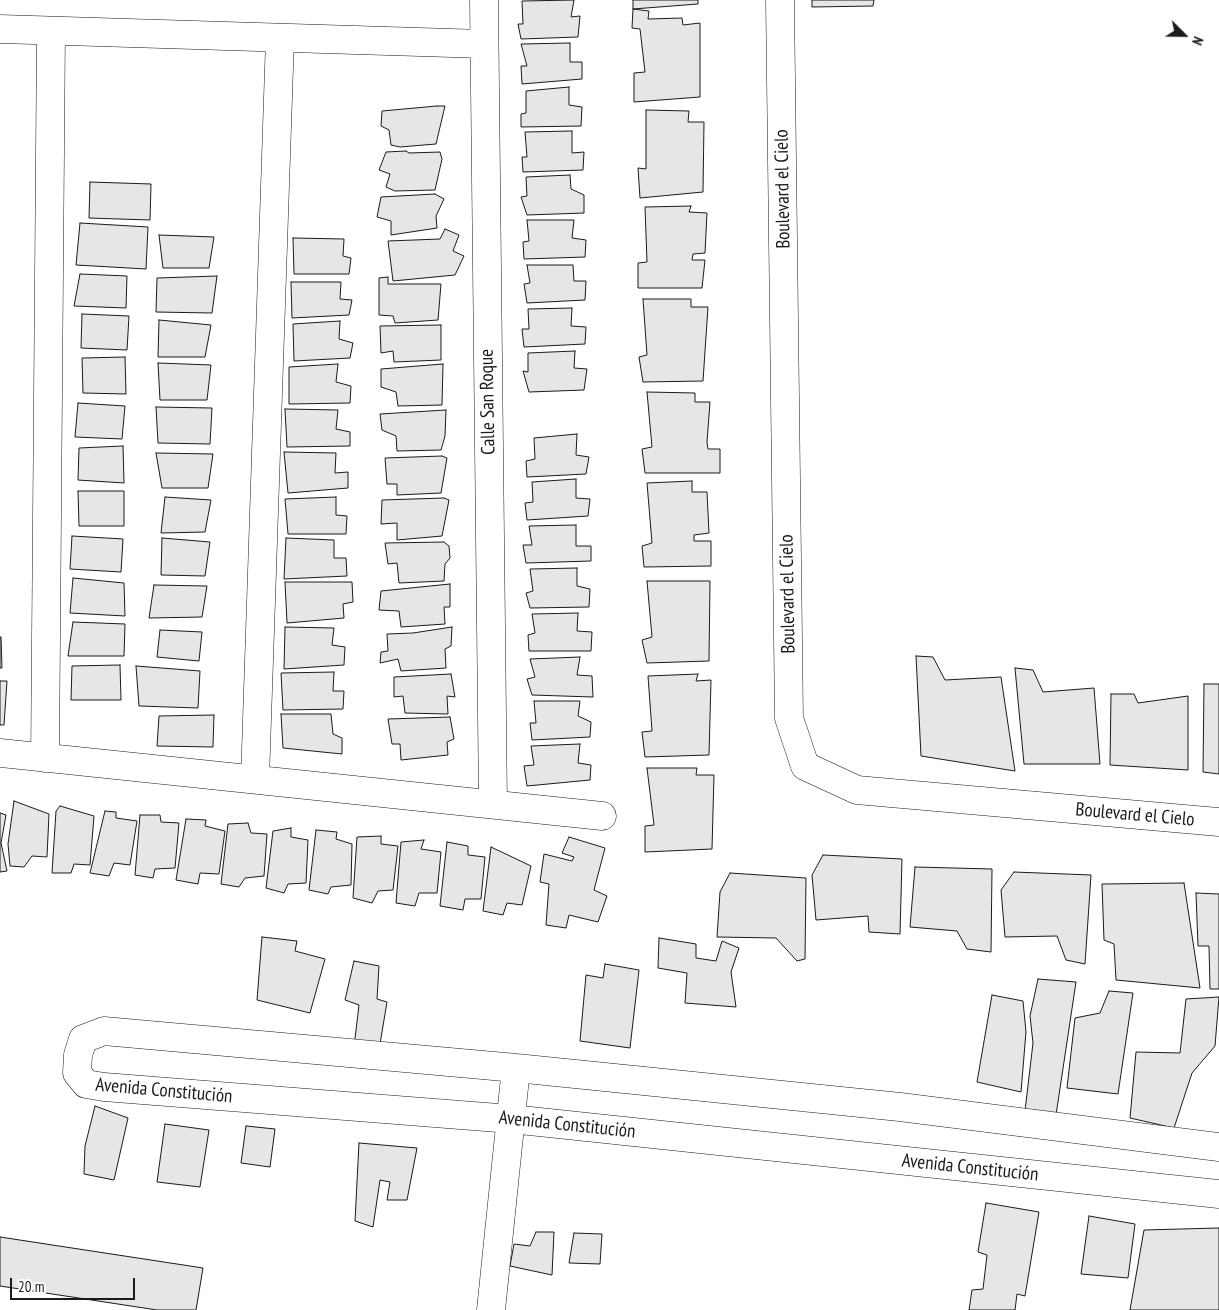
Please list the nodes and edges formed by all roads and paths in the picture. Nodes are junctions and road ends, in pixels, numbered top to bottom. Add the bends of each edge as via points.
1 (484, 0) edge
2 (780, 0) edge
3 (0, 29) edge
4 (51, 31) junction
5 (280, 38) junction
6 (484, 44) junction
7 (0, 753) edge
8 (45, 758) junction
9 (255, 779) junction
10 (493, 804) junction
11 (602, 816) dead end
12 (1219, 822) edge
13 (516, 1068) junction
14 (511, 1118) junction
15 (1219, 1146) edge
16 (1219, 1194) edge
17 (491, 1310) edge

1 - 6 street, Calle San Roque
2 - 12 street, Boulevard el Cielo via 790,718 805,766 857,790
3 - 4 street
4 - 5 street
4 - 8 street
5 - 6 street
5 - 9 street
6 - 10 street, Calle San Roque
7 - 8 street
8 - 9 street
9 - 10 street
10 - 11 street
13 - 14 street
13 - 14 street, Avenida Constitución via 104,1031 83,1039 78,1055 77,1073 86,1084
13 - 15 street, Avenida Constitución via 900,1107
14 - 16 street, Avenida Constitución
14 - 17 street

